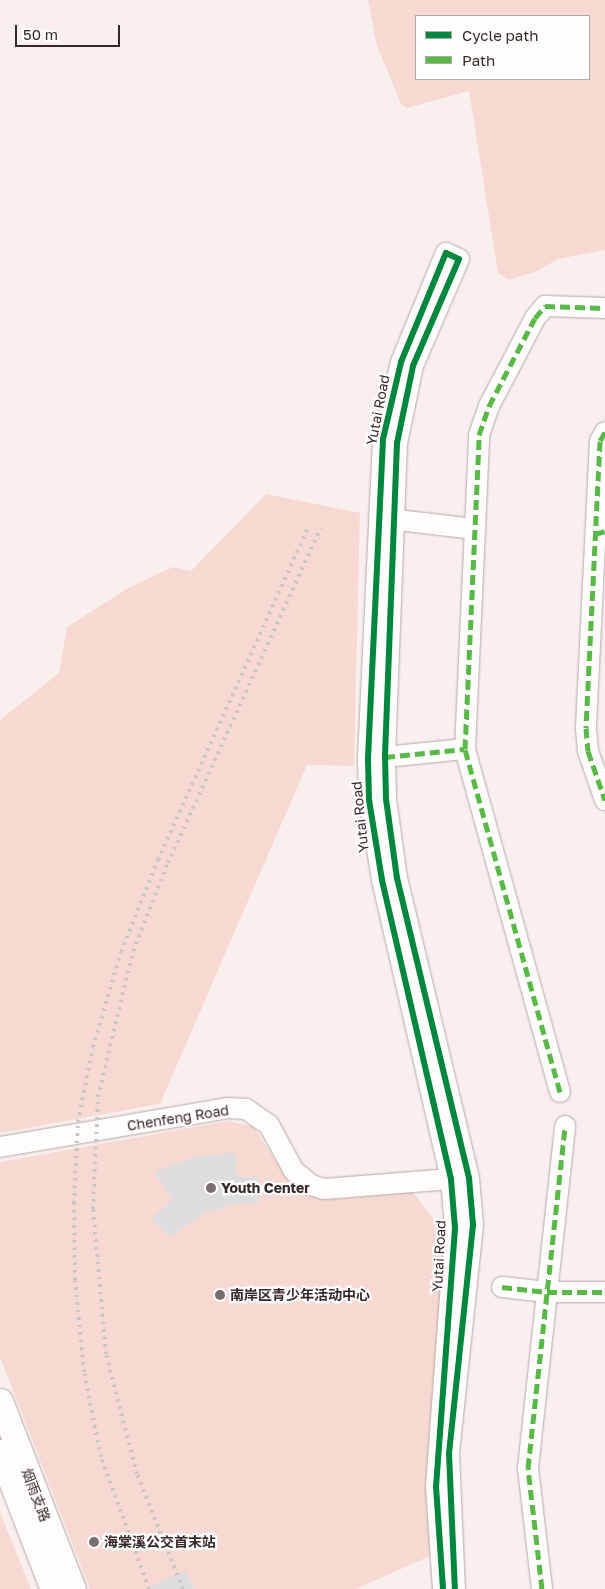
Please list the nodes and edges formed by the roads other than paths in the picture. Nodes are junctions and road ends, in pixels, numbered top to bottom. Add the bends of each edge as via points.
1 (452, 256) dead end
2 (605, 308) edge
3 (605, 432) edge
4 (387, 519) junction
5 (475, 529) junction
6 (600, 533) edge
7 (465, 749) junction
8 (385, 757) junction
9 (605, 800) edge
10 (560, 1092) dead end
11 (565, 1126) dead end
12 (0, 1147) edge
13 (460, 1178) junction
14 (502, 1287) dead end
15 (547, 1292) junction
16 (605, 1292) edge
17 (0, 1401) edge
18 (0, 1452) edge
19 (53, 1589) edge
20 (73, 1589) edge
21 (443, 1589) edge
22 (455, 1589) edge
23 (542, 1589) edge

1 - 4 street, Yutai Road via 393,388 383,439
2 - 5 street via 545,306 535,318 489,406 480,435
3 - 6 street via 600,441
4 - 5 street
4 - 8 street, Yutai Road
4 - 13 street, Yutai Road via 368,758 369,800 382,880
5 - 7 street
6 - 9 street via 586,728 588,751
7 - 8 street
7 - 10 street
8 - 13 street, Yutai Road via 386,800 397,878
11 - 15 street
12 - 13 street, Chenfeng Road via 229,1108 246,1109 269,1125 294,1171 311,1185 324,1189
13 - 21 street, Yutai Road via 436,1487
13 - 22 street, Yutai Road via 473,1226 449,1454
14 - 15 street
15 - 16 street
15 - 23 street via 528,1468
17 - 20 main road, 烟雨支路
18 - 19 main road, 烟雨支路

